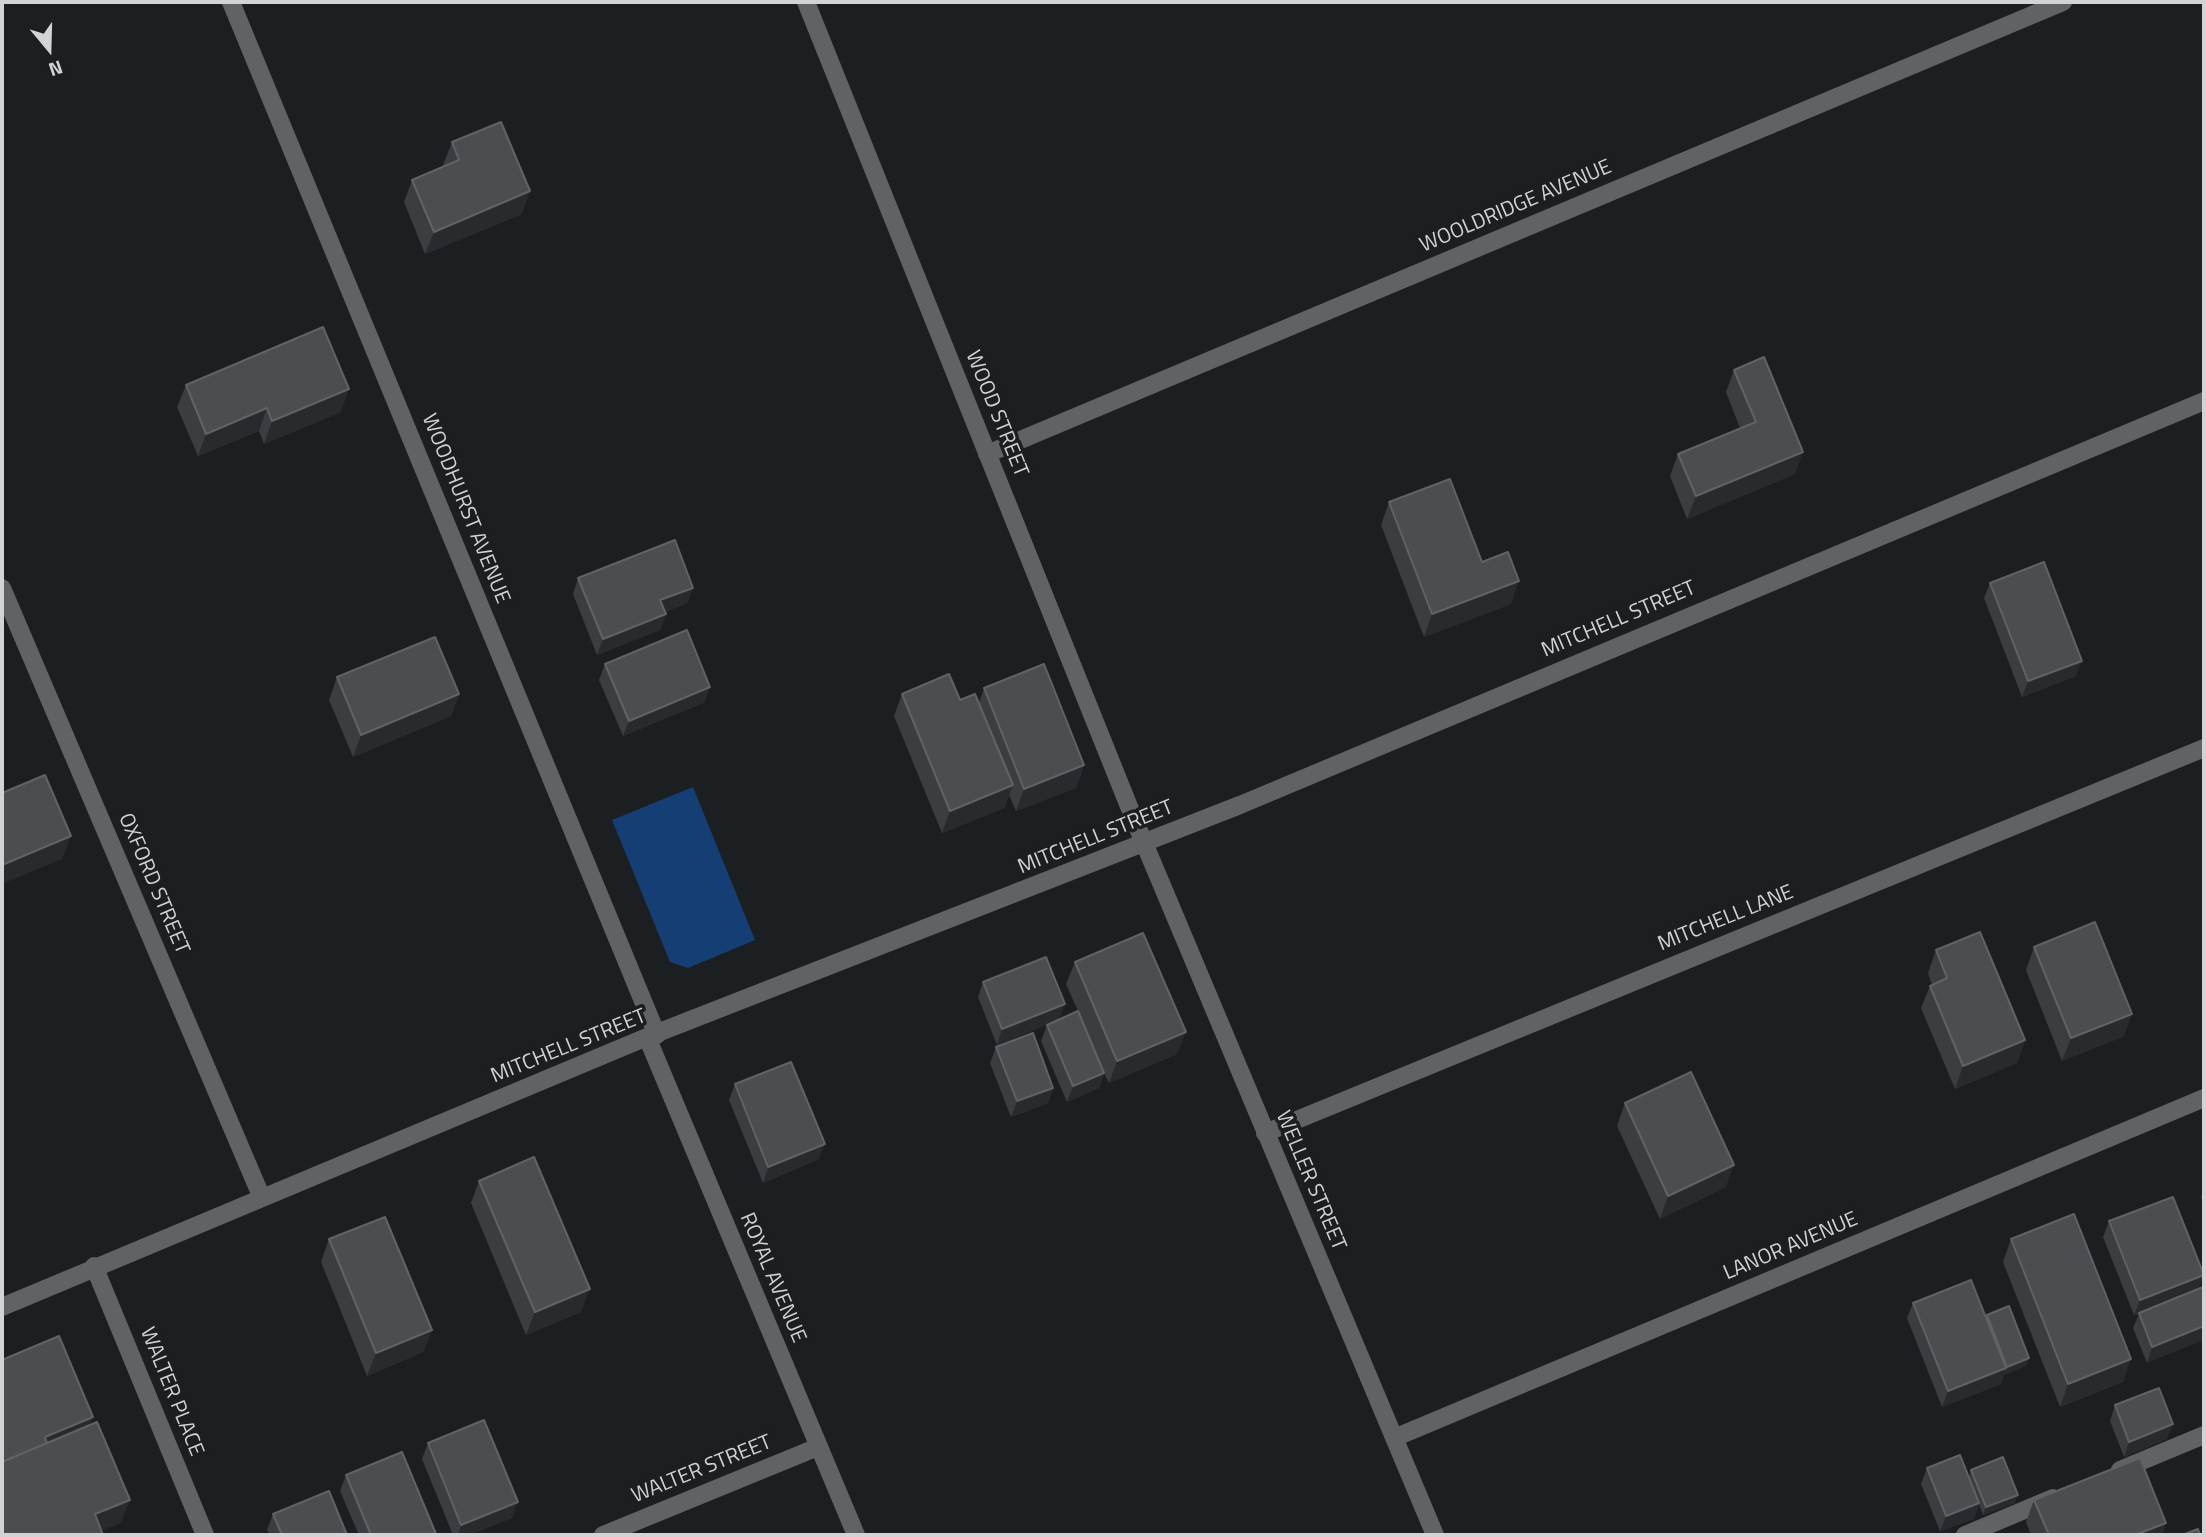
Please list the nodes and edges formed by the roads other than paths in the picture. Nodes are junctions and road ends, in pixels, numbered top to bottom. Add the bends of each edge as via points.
1 (231, 2) edge
2 (806, 2) edge
3 (2063, 2) edge
4 (2204, 401) edge
5 (987, 454) junction
6 (2, 588) edge
7 (2204, 748) edge
8 (1144, 844) junction
9 (652, 1036) junction
10 (2204, 1098) edge
11 (1265, 1133) junction
12 (262, 1198) junction
13 (94, 1266) junction
14 (2, 1307) edge
15 (2204, 1435) edge
16 (1394, 1438) junction
17 (818, 1447) junction
18 (2105, 1476) edge
19 (2068, 1492) edge
20 (205, 1535) edge
21 (603, 1535) edge
22 (856, 1535) edge
23 (1435, 1535) edge
24 (1968, 1535) edge

1 - 9 street, WOODHURST AVENUE
2 - 5 street, WOOD STREET
3 - 5 street, WOOLDRIDGE AVENUE
4 - 8 street, MITCHELL STREET
5 - 8 street, WOOD STREET
6 - 12 street, OXFORD STREET
7 - 11 street, MITCHELL LANE
8 - 9 street, MITCHELL STREET
8 - 11 street, WELLER STREET
9 - 12 street, MITCHELL STREET
9 - 17 street, ROYAL AVENUE
10 - 16 street, LANOR AVENUE
11 - 16 street, WELLER STREET
12 - 13 street, MITCHELL STREET
13 - 14 street, MITCHELL STREET
13 - 20 street, WALTER PLACE
15 - 18 street
16 - 23 street, WELLER STREET
17 - 21 street, WALTER STREET
17 - 22 street, ROYAL AVENUE
19 - 24 street

